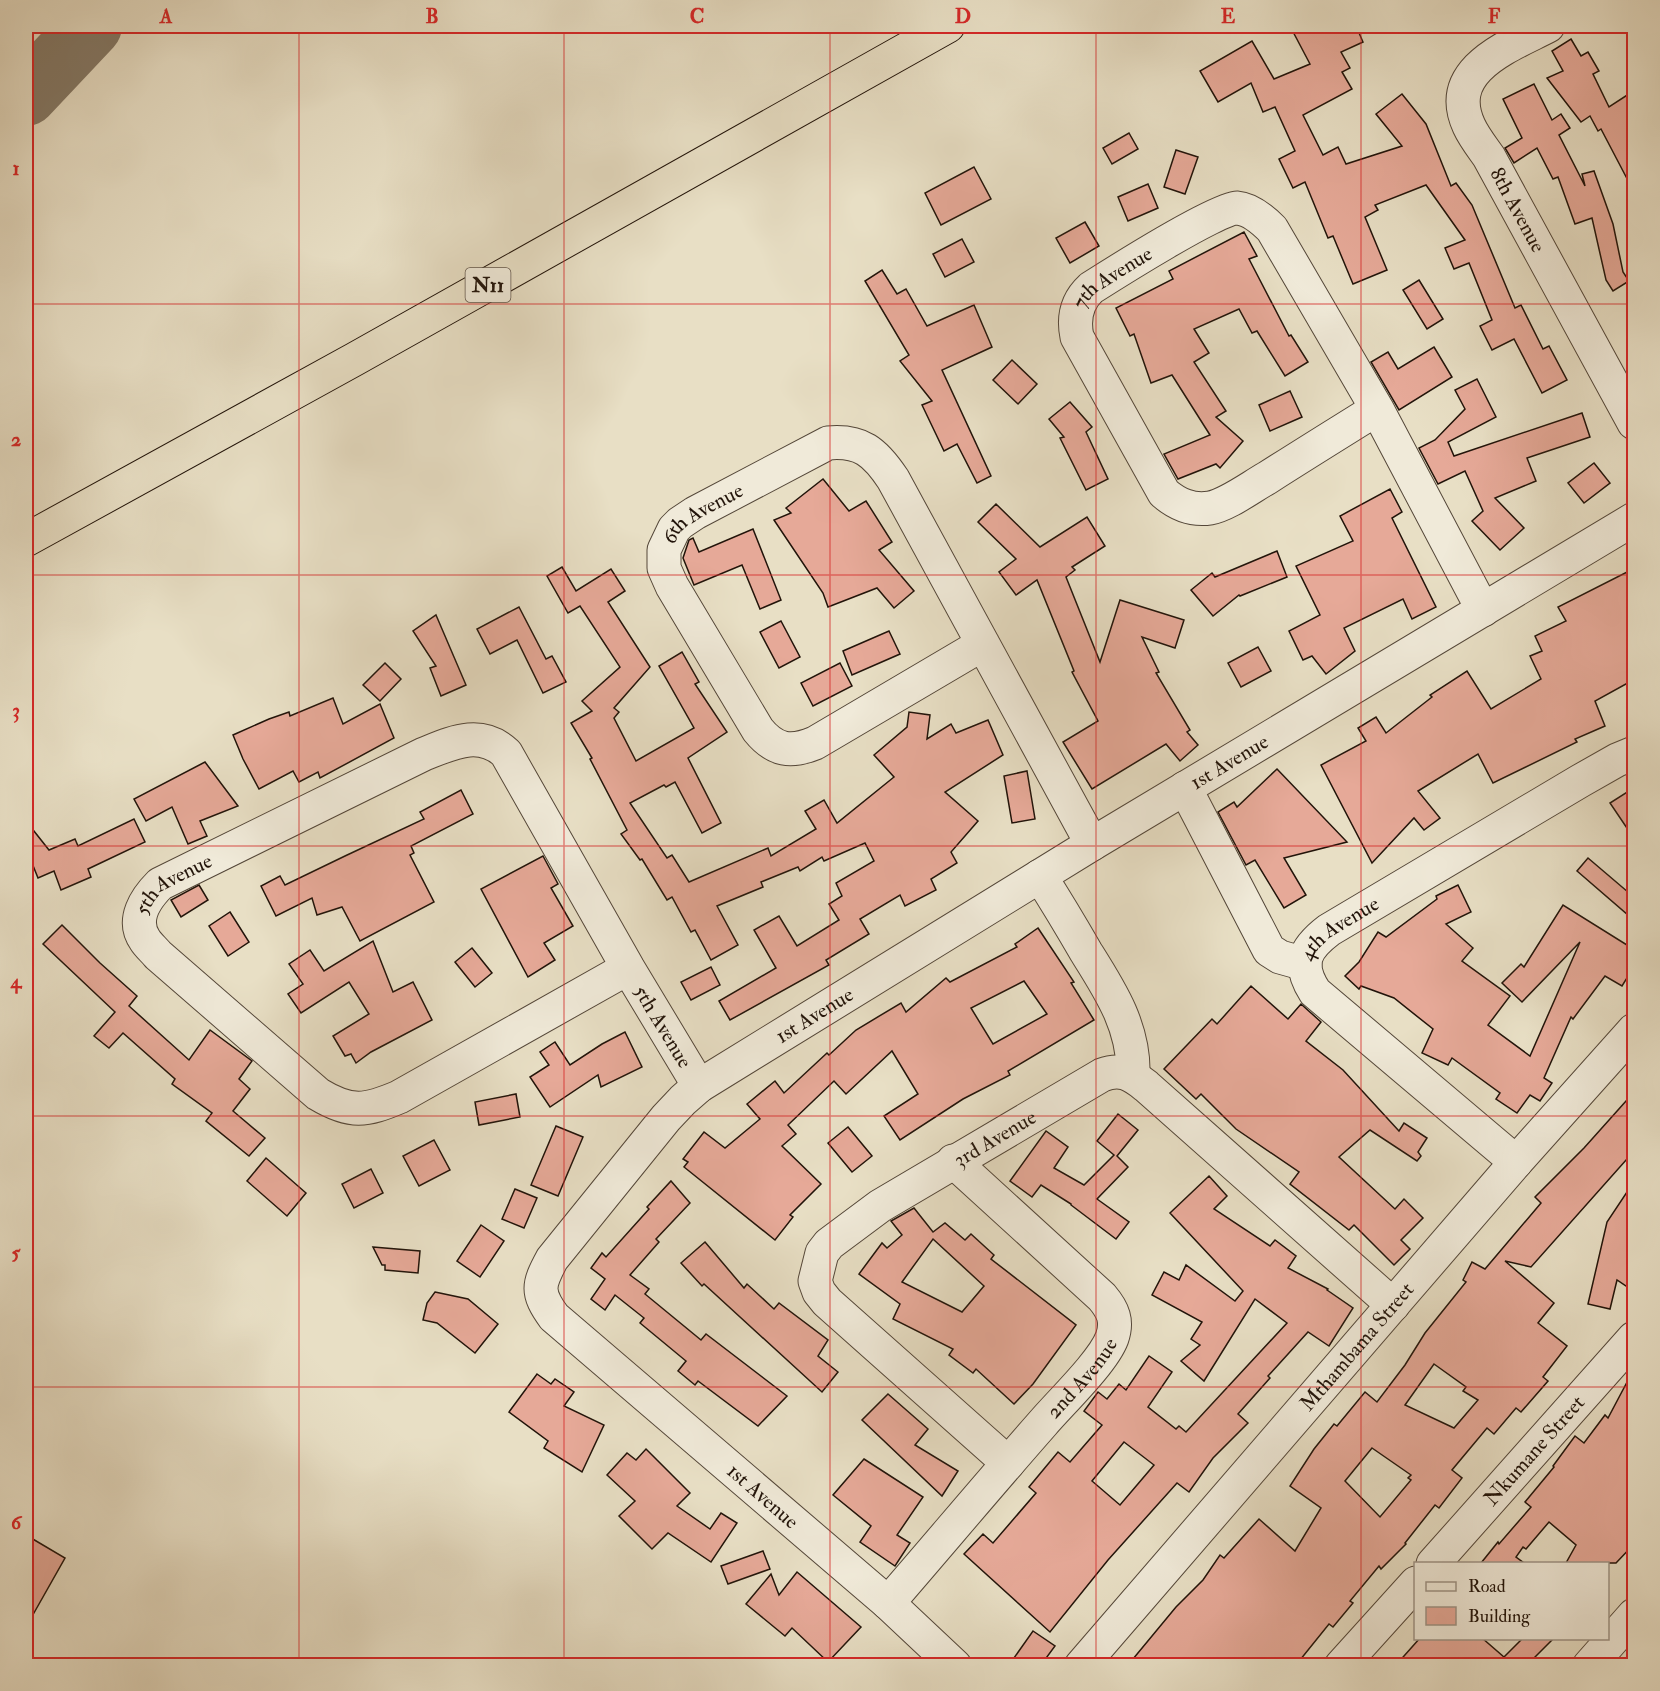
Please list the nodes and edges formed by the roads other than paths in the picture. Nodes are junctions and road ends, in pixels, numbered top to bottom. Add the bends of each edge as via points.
1 (948, 26) edge
2 (1548, 26) edge
3 (1377, 409) junction
4 (1635, 423) edge
5 (1635, 519) edge
6 (26, 540) edge
7 (1483, 610) junction
8 (983, 644) junction
9 (1635, 753) edge
10 (1185, 788) junction
11 (1092, 844) junction
12 (1040, 876) junction
13 (1305, 964) junction
14 (628, 968) junction
15 (1635, 1030) edge
16 (1133, 1076) junction
17 (699, 1086) junction
18 (953, 1161) junction
19 (1516, 1162) junction
20 (1393, 1305) junction
21 (1635, 1338) edge
22 (1008, 1463) junction
23 (1433, 1562) edge
24 (1414, 1585) edge
25 (888, 1603) junction
26 (1635, 1616) edge
27 (955, 1665) edge
28 (1081, 1665) edge
29 (1341, 1665) edge
30 (1589, 1665) edge

1 - 6 highway, N11
2 - 4 street, 8th Avenue via 1477,67 1464,89 1465,115
3 - 3 street, 7th Avenue via 1272,229 1264,220 1238,208 1205,220 1090,288 1078,306 1074,323 1077,337 1164,493 1185,507 1213,508
3 - 7 street, 7th Avenue
5 - 7 street, 1st Avenue
7 - 10 street, 1st Avenue
8 - 8 street, 6th Avenue via 893,479 880,460 857,445 828,443 695,513 674,529 664,550 664,568 672,586 758,730 786,749 798,750 814,743
8 - 11 street, 6th Avenue
9 - 13 street, 4th Avenue via 1580,781 1329,930 1314,941
10 - 11 street, 1st Avenue
10 - 13 street via 1269,950
11 - 12 street, 1st Avenue
12 - 16 street via 1113,996 1130,1040
12 - 17 street, 1st Avenue
13 - 19 street, 4th Avenue via 1305,975 1315,992
14 - 14 street, 5th Avenue via 506,753 488,741 473,738 424,754 160,884 140,912 143,938 158,955 318,1094 358,1109 399,1097
14 - 17 street, 5th Avenue
15 - 19 street, Mthambama Street
16 - 18 street, 3rd Avenue via 1119,1071 1102,1075
16 - 20 street
17 - 25 street, 1st Avenue via 666,1118 552,1259 540,1284 543,1302 580,1340
18 - 22 street, 2nd Avenue via 1102,1297 1115,1320 1105,1353
18 - 22 street, 3rd Avenue via 880,1206 829,1244 822,1252 815,1281 827,1302
19 - 20 street, Mthambama Street
20 - 28 street, Mthambama Street
21 - 23 street, Nkumane Street
22 - 25 street, 2nd Avenue
24 - 29 street
25 - 27 street, 1st Avenue
26 - 30 street

